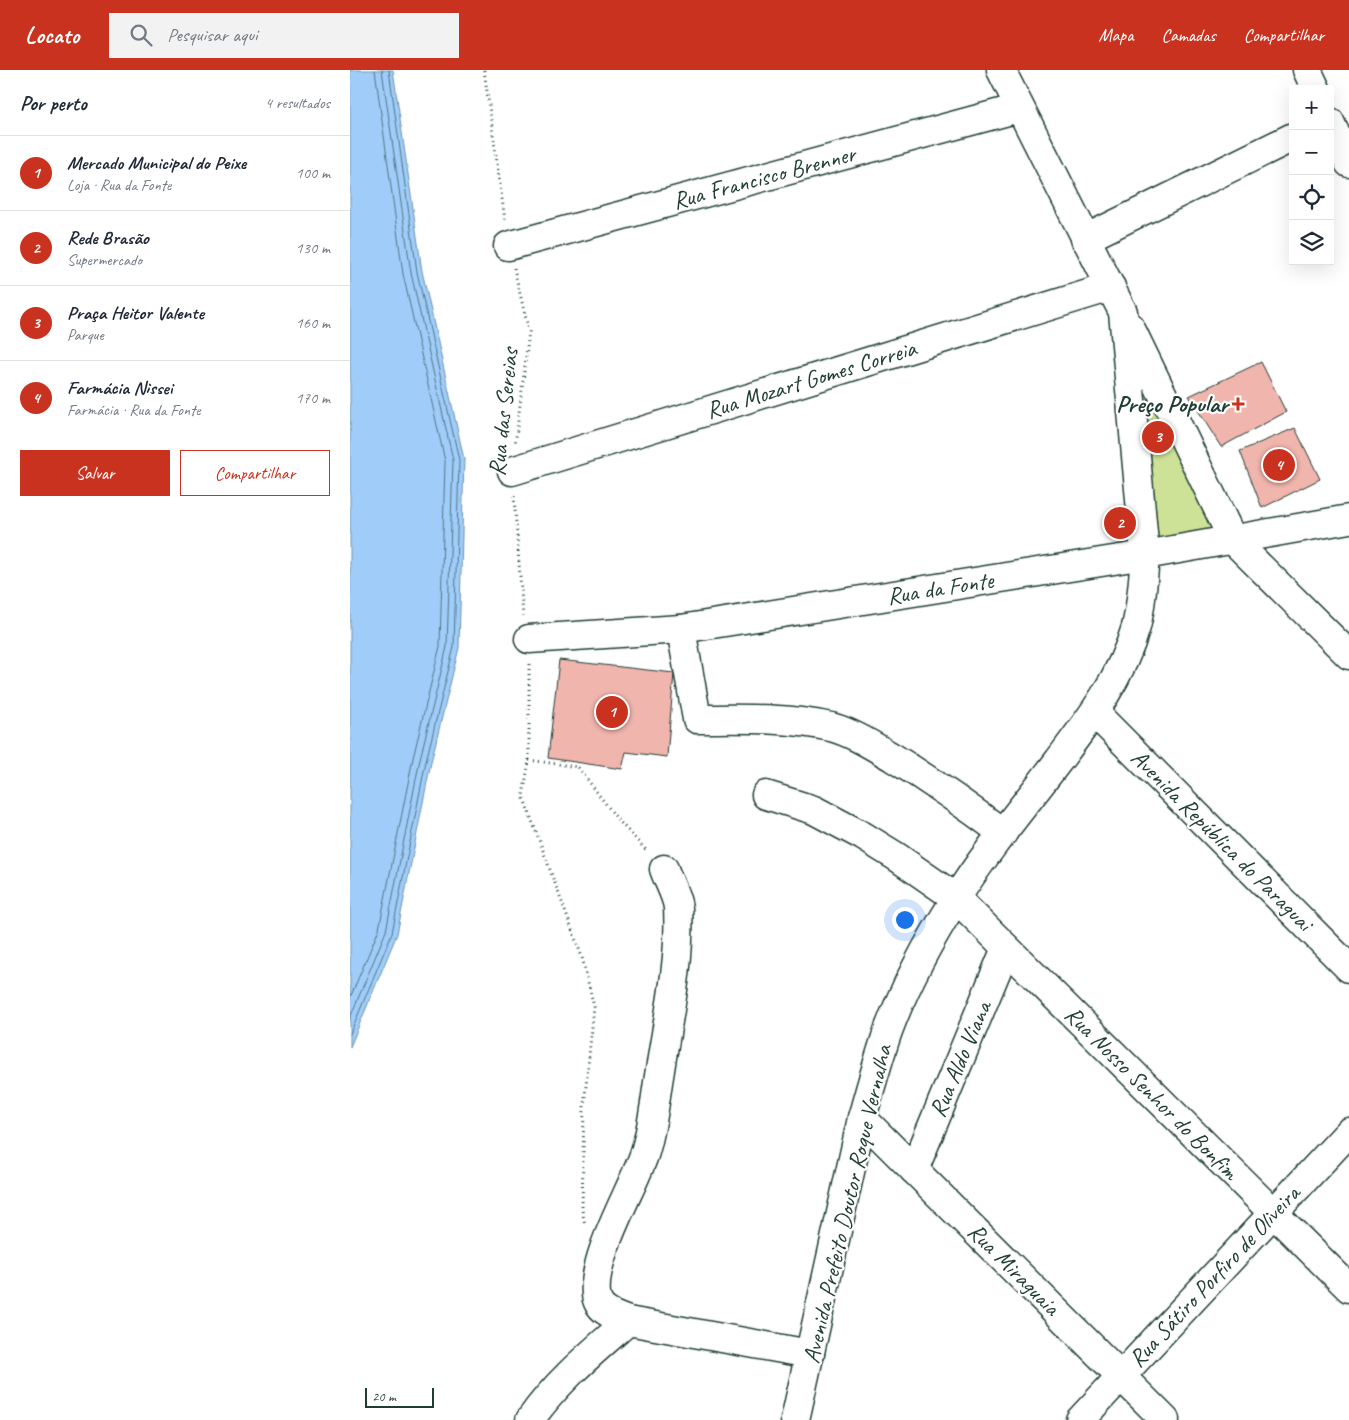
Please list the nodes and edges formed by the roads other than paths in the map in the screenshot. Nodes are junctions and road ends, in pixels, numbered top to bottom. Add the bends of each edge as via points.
1 (1001, 70) edge
2 (1308, 70) edge
3 (1314, 85) edge
4 (1019, 108) junction
5 (1349, 109) edge
6 (1334, 118) edge
7 (1334, 129) edge
8 (1289, 139) edge
9 (1349, 163) edge
10 (1086, 239) junction
11 (508, 246) road end
12 (1111, 287) junction
13 (1123, 312) junction
14 (512, 471) road end
15 (1349, 519) edge
16 (1233, 540) junction
17 (1145, 556) junction
18 (681, 629) junction
19 (529, 639) road end
20 (1349, 655) edge
21 (1095, 713) junction
22 (766, 795) dead end
23 (1003, 832) junction
24 (664, 869) road end
25 (956, 898) junction
26 (1006, 948) junction
27 (1349, 968) edge
28 (862, 1118) junction
29 (1349, 1132) edge
30 (914, 1170) junction
31 (1273, 1213) junction
32 (1349, 1288) edge
33 (628, 1321) junction
34 (810, 1354) junction
35 (1121, 1376) junction
36 (530, 1420) edge
37 (795, 1420) edge
38 (1080, 1420) edge
39 (1165, 1420) edge

1 - 4 street, Avenida Prefeito Doutor Roque Vernalha
2 - 3 street
4 - 10 street, Avenida Prefeito Doutor Roque Vernalha
4 - 11 street, Rua Francisco Brenner
5 - 6 street
7 - 9 street
8 - 10 street
10 - 12 street, Avenida Prefeito Doutor Roque Vernalha
12 - 13 street, Avenida Prefeito Doutor Roque Vernalha
12 - 14 street, Rua Mozart Gomes Correia
13 - 16 street
13 - 17 street, Avenida Prefeito Doutor Roque Vernalha
15 - 16 street, Rua da Fonte
16 - 17 street, Rua da Fonte
16 - 20 street
17 - 18 street, Rua da Fonte
17 - 21 street, Avenida Prefeito Doutor Roque Vernalha via 1136,628
18 - 19 street, Rua da Fonte
18 - 23 street via 697,719 806,722 852,735 917,772
21 - 23 street, Avenida Prefeito Doutor Roque Vernalha
21 - 27 street, Avenida República do Paraguai
22 - 25 street, Rua Nosso Senhor do Bonfim via 814,810 863,836
23 - 25 street, Avenida Prefeito Doutor Roque Vernalha
24 - 33 street via 678,906 677,940 649,1137 606,1246 598,1270 596,1295 602,1307
25 - 26 street, Rua Nosso Senhor do Bonfim
25 - 28 street, Avenida Prefeito Doutor Roque Vernalha via 922,957 896,1014
26 - 30 street, Rua Aldo Viana
26 - 31 street, Rua Nosso Senhor do Bonfim
28 - 30 street, Rua Miraguaia
28 - 34 street, Avenida Prefeito Doutor Roque Vernalha
29 - 31 street, Rua Sátiro Porfiro de Oliveira
30 - 35 street, Rua Miraguaia
31 - 32 street, Rua Nosso Senhor do Bonfim
31 - 35 street, Rua Sátiro Porfiro de Oliveira
33 - 34 street
33 - 36 street via 572,1370
34 - 37 street, Avenida Prefeito Doutor Roque Vernalha
35 - 38 street, Rua Sátiro Porfiro de Oliveira
35 - 39 street, Rua Miraguaia

